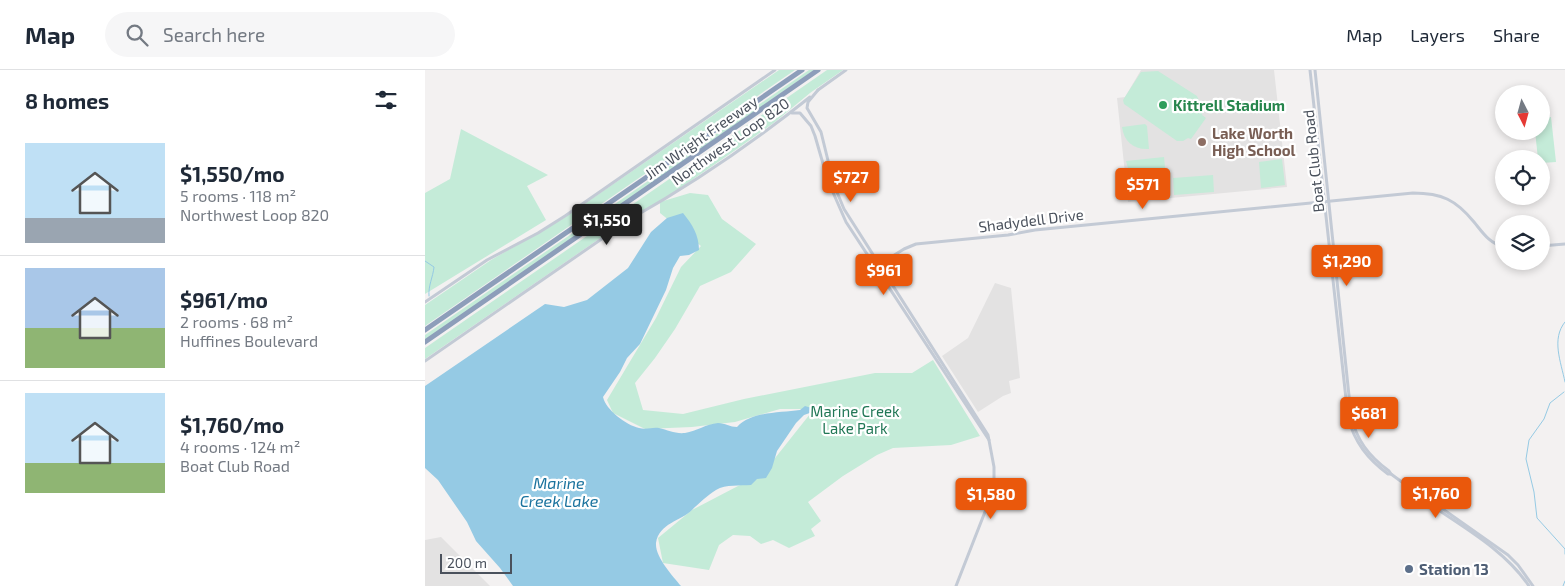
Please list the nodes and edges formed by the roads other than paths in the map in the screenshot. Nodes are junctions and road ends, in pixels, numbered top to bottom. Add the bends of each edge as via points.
1 (775, 70) edge
2 (802, 70) edge
3 (818, 70) edge
4 (846, 70) edge
5 (1311, 70) edge
6 (1315, 70) edge
7 (818, 90) junction
8 (789, 114) junction
9 (824, 144) junction
10 (819, 146) junction
11 (1326, 201) junction
12 (842, 210) junction
13 (1495, 243) edge
14 (1565, 244) edge
15 (1550, 245) edge
16 (1330, 250) junction
17 (877, 266) junction
18 (1338, 289) junction
19 (425, 302) edge
20 (425, 329) edge
21 (425, 342) edge
22 (425, 361) edge
23 (1391, 474) junction
24 (1427, 500) junction
25 (955, 586) edge
26 (1529, 586) edge
27 (1533, 586) edge

1 - 19 main road via 565,216 487,260
2 - 20 highway, Jim Wright Freeway
3 - 21 highway, Jim Wright Freeway
4 - 7 main road, Northwest Loop 820
5 - 11 main road, Boat Club Road
6 - 11 main road, Boat Club Road
7 - 8 main road, Northwest Loop 820
7 - 9 main road via 807,105
8 - 10 main road via 804,115
8 - 22 main road, Northwest Loop 820
9 - 10 main road
9 - 12 main road
10 - 12 main road via 828,181
11 - 13 main road, Shadydell Drive via 1413,193 1439,195 1463,209
11 - 16 main road, Boat Club Road
11 - 17 main road, Shadydell Drive via 916,244
11 - 18 main road, Boat Club Road
12 - 17 main road
14 - 15 main road
16 - 18 main road
16 - 23 main road, Boat Club Road via 1350,424 1368,457
17 - 25 main road via 988,435 994,462 994,485
18 - 23 main road, Boat Club Road via 1353,424 1363,447
23 - 24 main road, Boat Club Road
24 - 26 main road, Boat Club Road via 1503,557
24 - 27 main road, Boat Club Road via 1508,555

